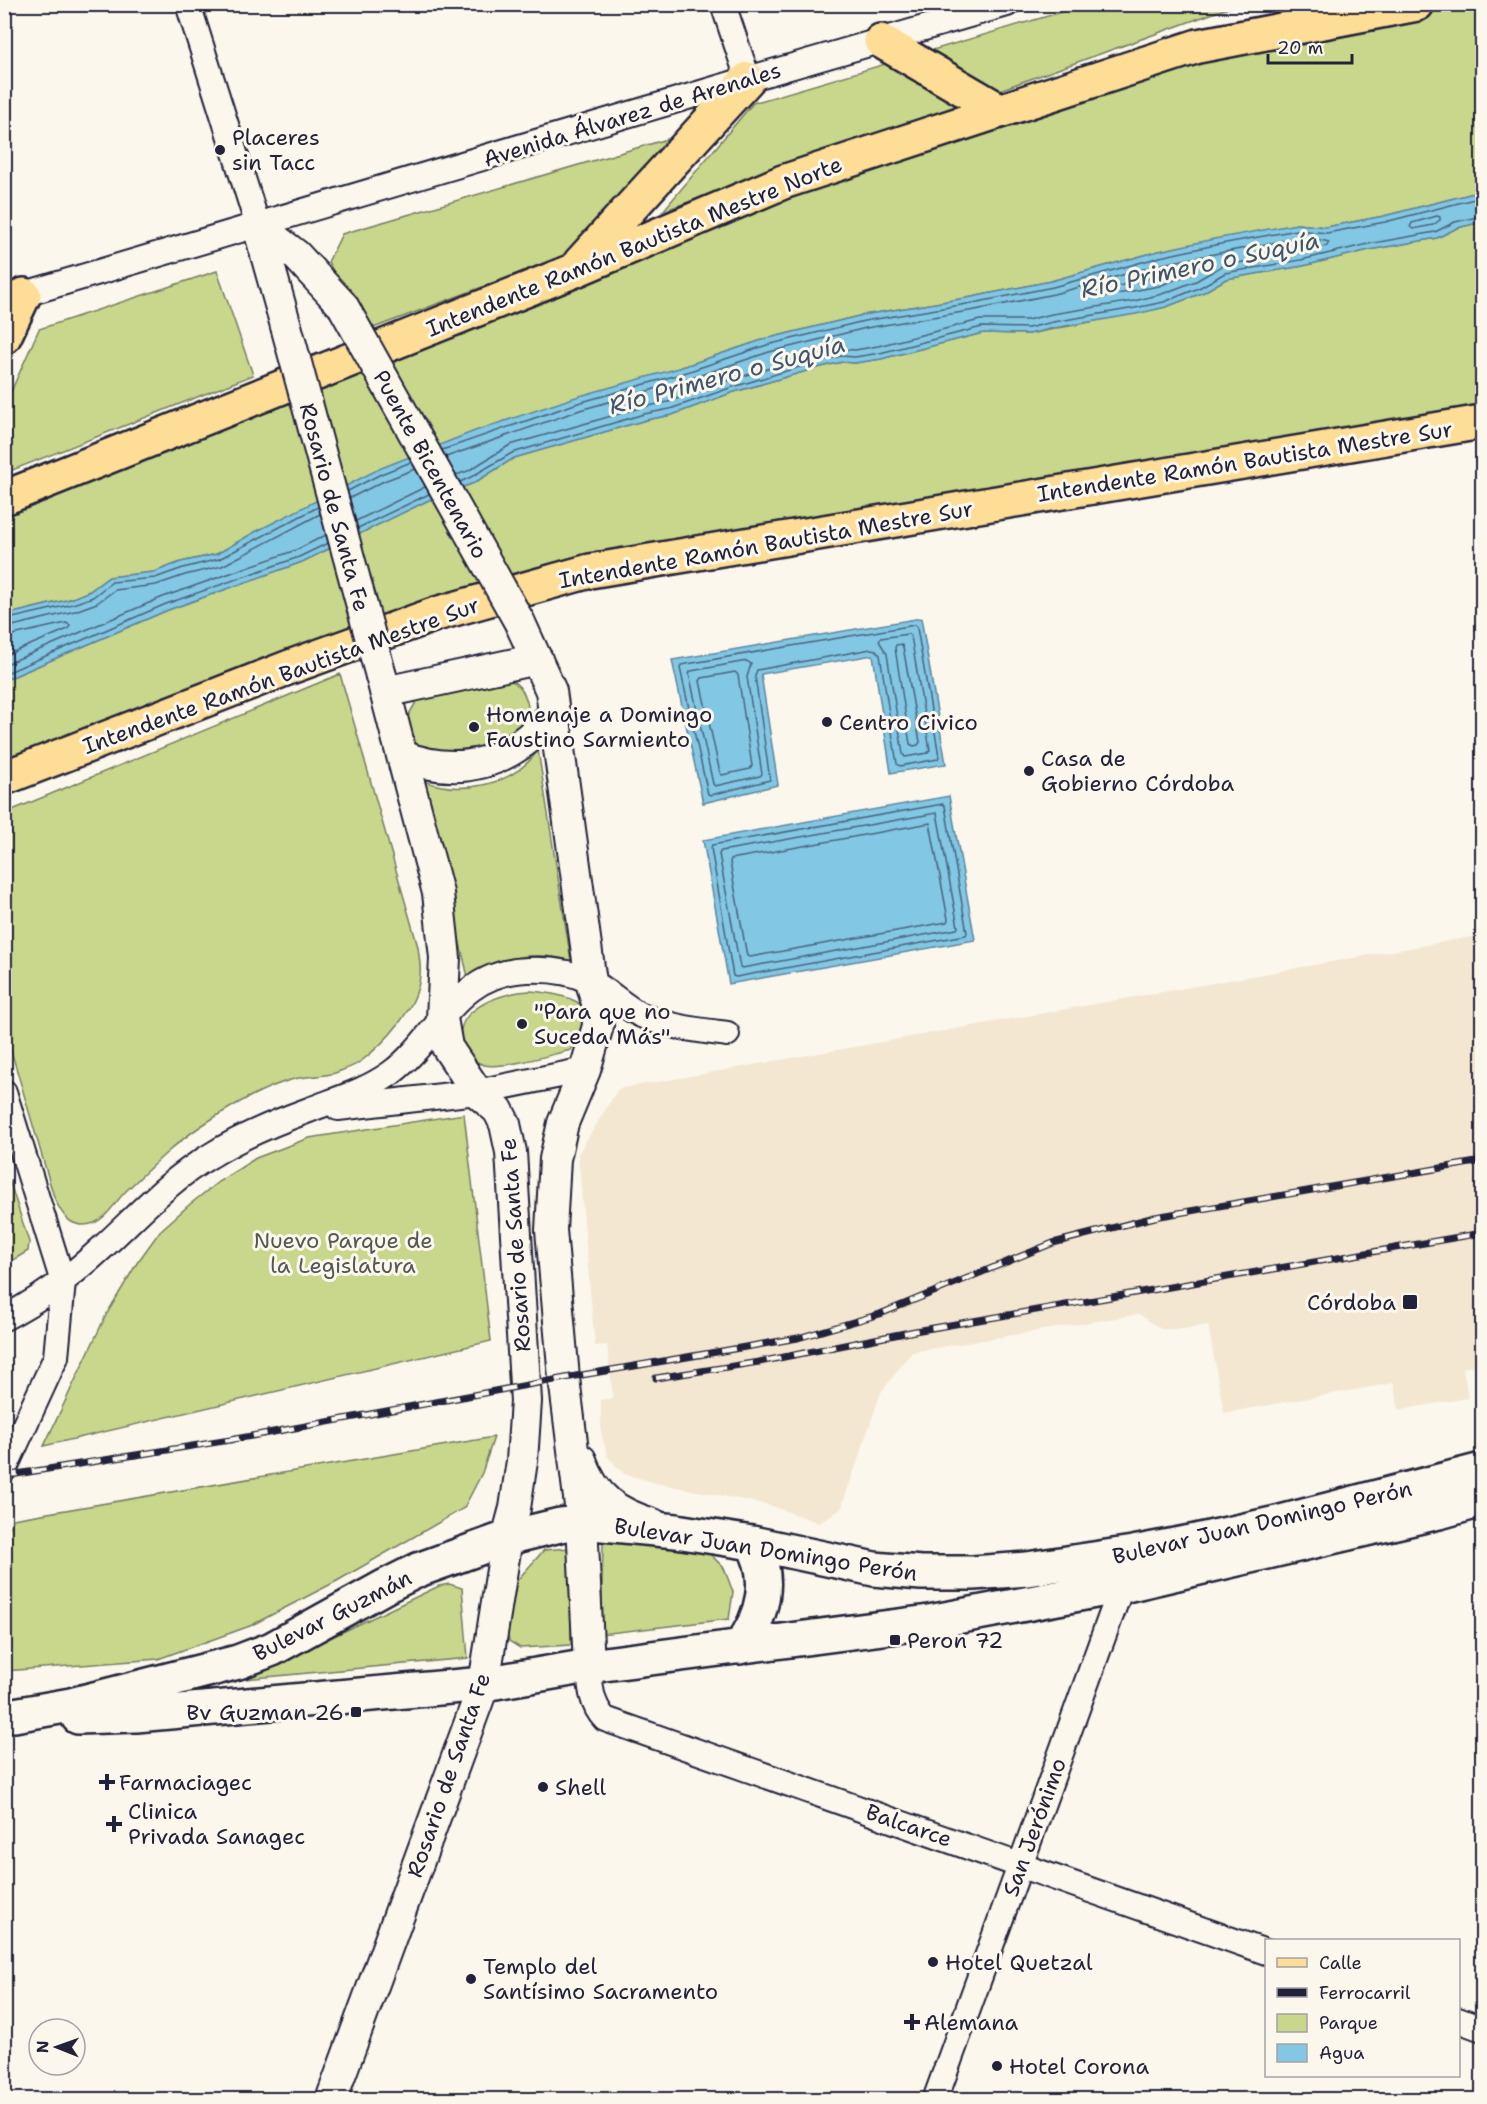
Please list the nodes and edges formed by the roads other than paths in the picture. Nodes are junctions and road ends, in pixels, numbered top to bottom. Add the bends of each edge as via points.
1 (188, 4) edge
2 (723, 4) edge
3 (1007, 4) edge
4 (1297, 4) edge
5 (1417, 4) edge
6 (881, 40) junction
7 (1198, 46) junction
8 (748, 79) junction
9 (999, 110) junction
10 (258, 226) junction
11 (573, 271) junction
12 (14, 298) edge
13 (4, 337) edge
14 (1482, 422) edge
15 (4, 498) edge
16 (520, 623) joint
17 (537, 659) junction
18 (383, 684) junction
19 (553, 714) junction
20 (402, 756) junction
21 (4, 778) edge
22 (591, 982) junction
23 (442, 1018) junction
24 (727, 1034) dead end
25 (585, 1070) junction
26 (4, 1092) edge
27 (477, 1092) junction
28 (305, 1111) junction
29 (63, 1282) junction
30 (4, 1318) edge
31 (571, 1432) junction
32 (4, 1470) edge
33 (1482, 1470) edge
34 (1482, 1500) edge
35 (582, 1522) junction
36 (676, 1531) junction
37 (507, 1539) junction
38 (752, 1543) junction
39 (1133, 1553) junction
40 (1122, 1586) junction
41 (740, 1647) junction
42 (590, 1666) junction
43 (484, 1684) junction
44 (9, 1715) edge
45 (1020, 1864) junction
46 (1265, 1952) edge
47 (1460, 2021) edge
48 (1482, 2029) edge
49 (331, 2100) edge
50 (935, 2100) edge

1 - 10 street, Rosario de Santa Fe
2 - 8 street
3 - 6 street, Avenida Álvarez de Arenales
4 - 7 main road
5 - 7 main road, Intendente Ramón Bautista Mestre Norte
6 - 8 street, Avenida Álvarez de Arenales
6 - 9 main road
7 - 9 main road, Intendente Ramón Bautista Mestre Norte
8 - 10 street, Avenida Álvarez de Arenales
8 - 11 main road
9 - 11 main road, Intendente Ramón Bautista Mestre Norte via 783,182
10 - 12 street, Avenida Álvarez de Arenales
10 - 16 street, Puente Bicentenario, bridge via 296,255 343,306
10 - 18 street, Rosario de Santa Fe, bridge
11 - 15 main road, Intendente Ramón Bautista Mestre Norte
12 - 13 main road
14 - 21 main road, Intendente Ramón Bautista Mestre Sur via 590,572 436,614
16 - 17 street, Rosario de Santa Fe
17 - 18 street
17 - 19 street, Rosario de Santa Fe via 551,691
18 - 20 street, Rosario de Santa Fe
19 - 20 street via 510,753 490,761 459,767 422,763
19 - 22 street, Rosario de Santa Fe
20 - 23 street, Rosario de Santa Fe via 438,892 446,958
22 - 23 street via 550,971 513,971 469,991
22 - 24 street via 661,1023
22 - 25 street, Rosario de Santa Fe via 598,1026
23 - 27 street, Rosario de Santa Fe via 447,1047
23 - 28 street via 393,1071 364,1089
25 - 27 street
25 - 31 street, Rosario de Santa Fe via 563,1123 555,1159 551,1230
26 - 29 street
27 - 28 street
27 - 37 street, Rosario de Santa Fe via 498,1110 506,1124 511,1152 526,1401 522,1461
28 - 29 street via 211,1155 180,1176
29 - 30 street
29 - 32 street via 56,1357
31 - 35 street, Rosario de Santa Fe
31 - 36 street via 587,1478 601,1496 636,1519
33 - 39 main road, Bulevar Juan Domingo Perón via 1281,1522
34 - 40 main road, Bulevar Juan Domingo Perón
35 - 36 main road, Bulevar Juan Domingo Perón
35 - 37 main road, Bulevar Juan Domingo Perón
35 - 42 street, Rosario de Santa Fe
36 - 38 main road, Bulevar Juan Domingo Perón
37 - 43 street, Rosario de Santa Fe
37 - 44 main road, Bulevar Guzmán via 418,1570 272,1649 246,1659 71,1705
38 - 39 main road, Bulevar Juan Domingo Perón via 864,1567 921,1574 1027,1569
38 - 41 main road via 759,1555 763,1594 760,1614
39 - 40 street, San Jerónimo
40 - 41 main road, Bulevar Juan Domingo Perón via 929,1622
40 - 45 street, San Jerónimo
41 - 42 main road, Bulevar Juan Domingo Perón
42 - 43 main road, Bulevar Juan Domingo Perón
42 - 45 street, Balcarce via 592,1695 605,1719
43 - 44 main road, Bulevar Guzmán via 136,1715
43 - 49 street, Rosario de Santa Fe
45 - 46 street, Balcarce
45 - 50 street, San Jerónimo
47 - 48 street

